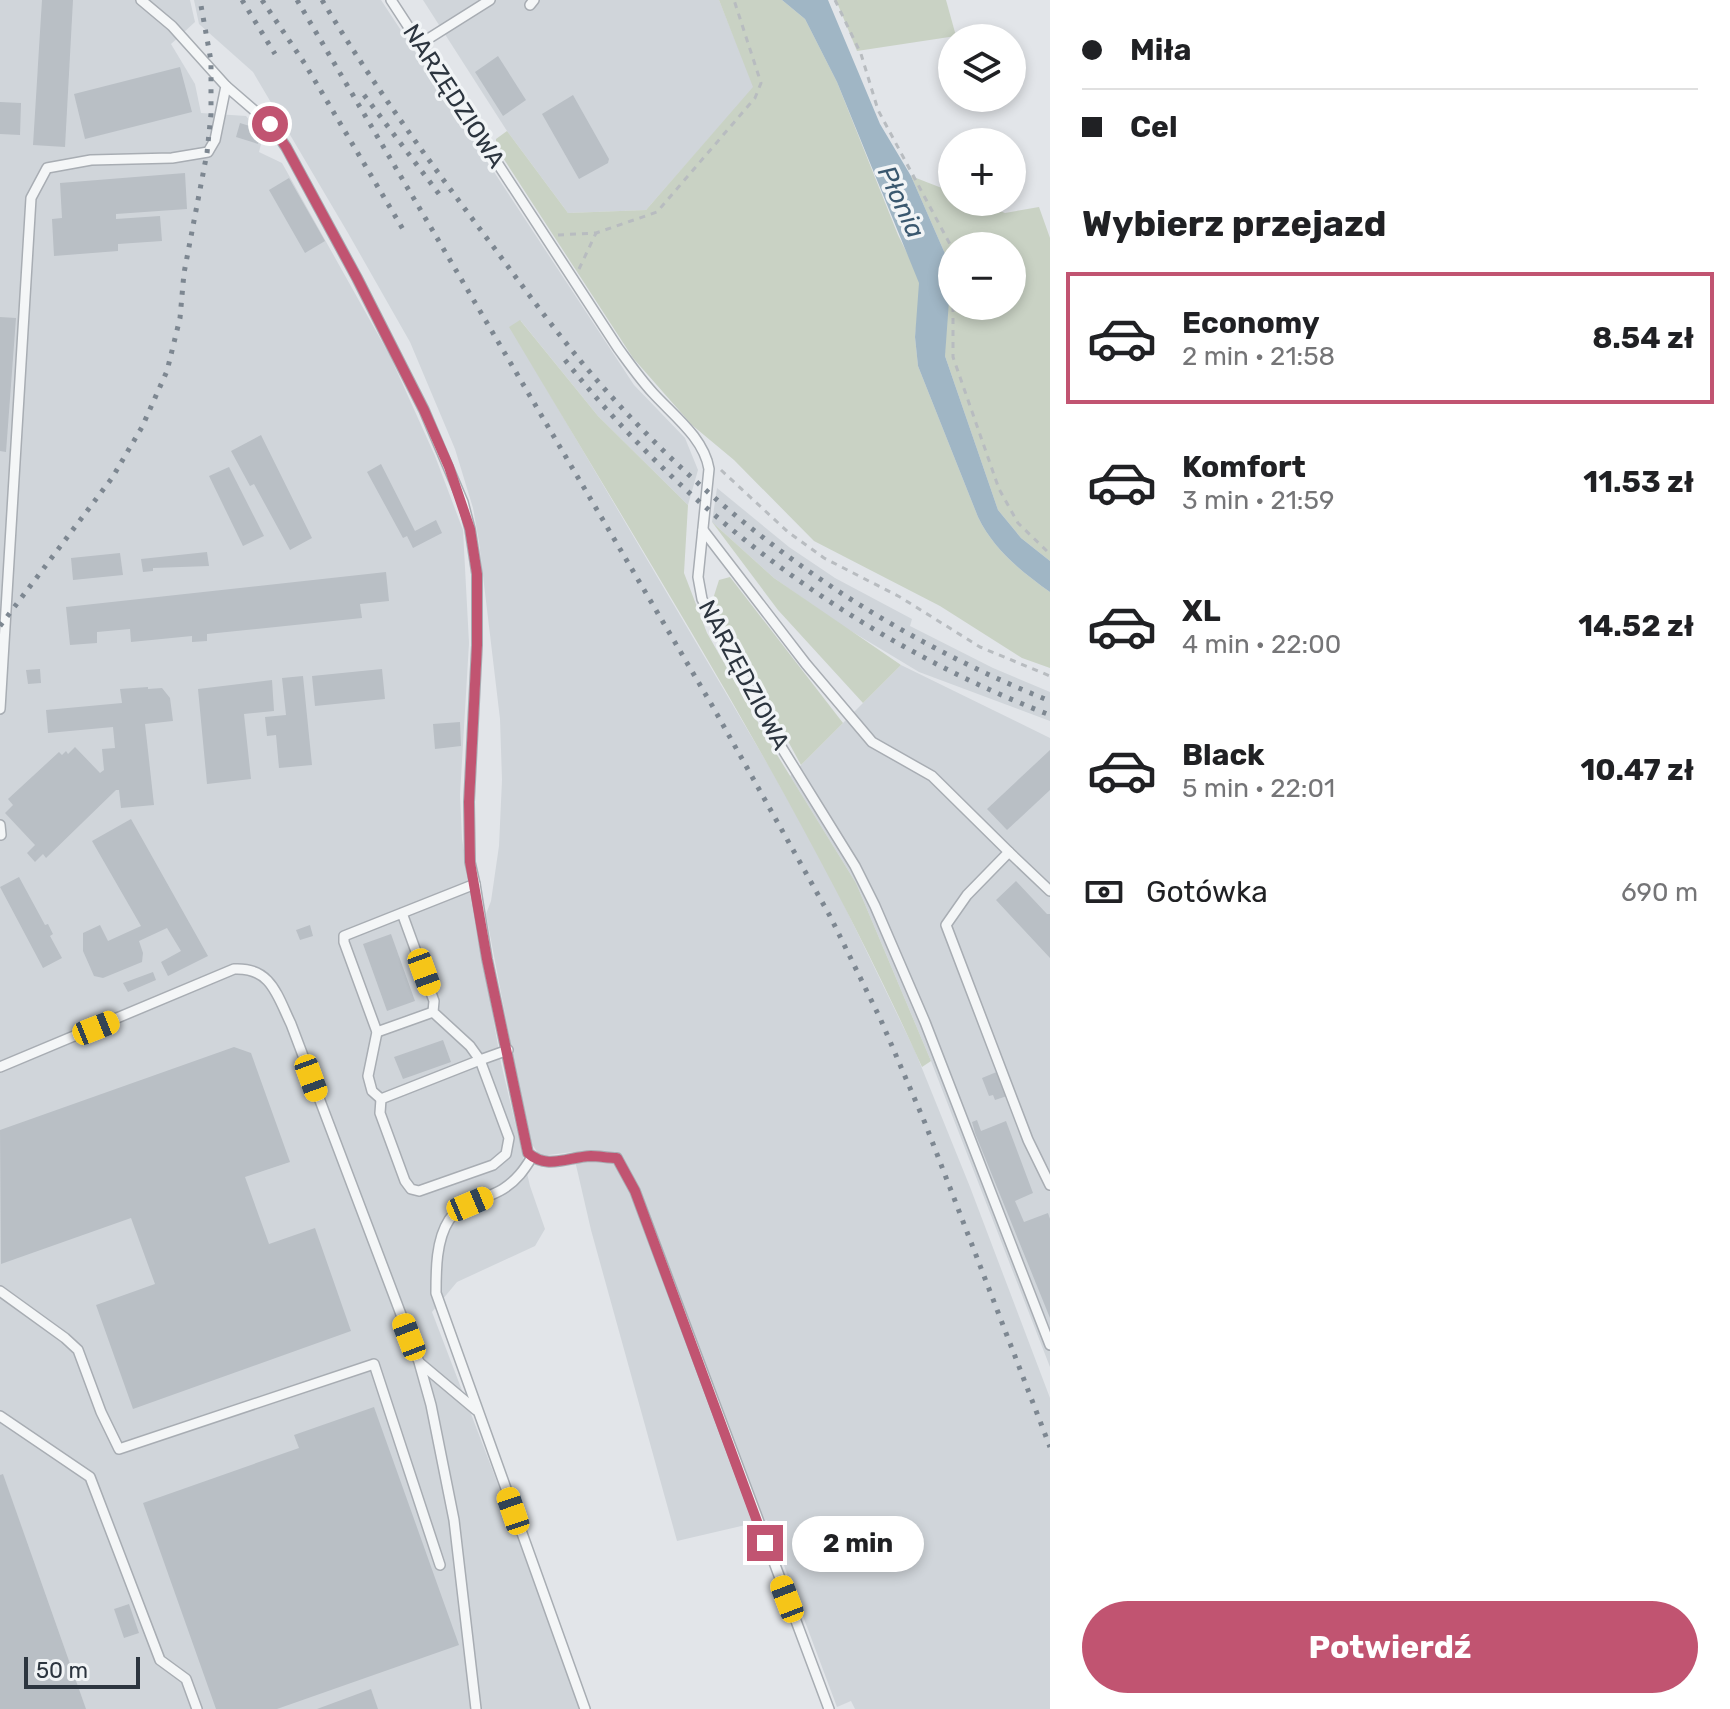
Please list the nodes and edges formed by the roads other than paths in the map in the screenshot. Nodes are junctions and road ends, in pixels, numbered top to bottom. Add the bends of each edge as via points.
1 (141, 0) edge
2 (391, 0) edge
3 (490, 0) edge
4 (420, 44) junction
5 (226, 86) junction
6 (703, 530) junction
7 (0, 709) edge
8 (1009, 852) junction
9 (475, 884) junction
10 (1050, 891) edge
11 (402, 913) junction
12 (433, 1012) junction
13 (377, 1032) junction
14 (508, 1050) junction
15 (480, 1060) junction
16 (0, 1067) edge
17 (381, 1099) junction
18 (532, 1157) junction
19 (1050, 1185) edge
20 (0, 1291) edge
21 (1050, 1345) edge
22 (419, 1362) junction
23 (478, 1412) junction
24 (0, 1416) edge
25 (440, 1565) dead end
26 (197, 1709) edge
27 (476, 1709) edge
28 (585, 1709) edge
29 (829, 1709) edge

1 - 5 lane
2 - 4 lane, NARZĘDZIOWA
3 - 4 lane
4 - 6 lane, NARZĘDZIOWA via 632,367 693,437 707,462
5 - 7 lane via 208,152 47,168 31,198
5 - 9 lane via 270,124 286,147 424,410 463,502 477,574 469,802
6 - 8 lane via 872,742 932,776
6 - 21 lane, NARZĘDZIOWA via 698,577 706,608 875,906
8 - 10 lane
8 - 19 lane via 946,925
9 - 11 lane
9 - 14 lane
11 - 12 lane via 434,1001
11 - 13 lane via 344,936
12 - 13 lane
12 - 15 lane
13 - 17 lane via 368,1076
14 - 15 lane
14 - 18 lane
15 - 17 lane
15 - 17 lane via 509,1138 506,1154 493,1165 419,1191 411,1189 380,1113
16 - 22 lane via 234,969 252,968 269,980 291,1024
18 - 23 lane via 505,1188 456,1212 441,1244 436,1293
18 - 29 lane via 547,1163 617,1158 635,1191
20 - 25 lane via 78,1350 119,1449 374,1364
22 - 23 lane
22 - 27 lane via 454,1520
23 - 28 lane
24 - 26 lane via 90,1477 160,1660 186,1679

